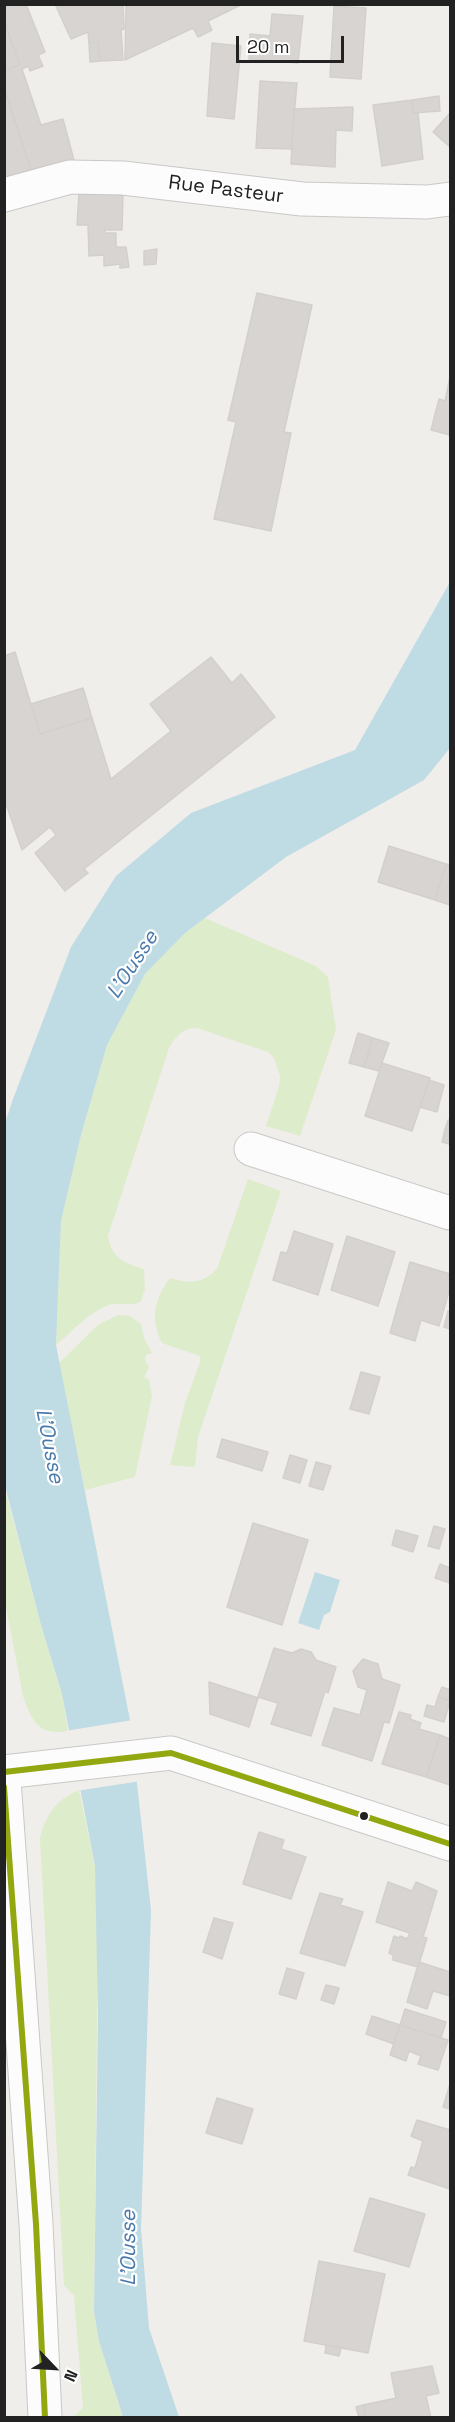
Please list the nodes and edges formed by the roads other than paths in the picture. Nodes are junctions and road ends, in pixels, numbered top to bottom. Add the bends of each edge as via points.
1 (4, 195) edge
2 (450, 199) edge
3 (251, 1149) dead end
4 (450, 1213) edge
5 (4, 1772) edge
6 (4, 1780) edge
7 (450, 1844) edge
8 (45, 2418) edge

1 - 2 street, Rue Pasteur via 70,177 123,178 302,199
3 - 4 street
5 - 7 street via 171,1753
6 - 8 street via 36,2224

